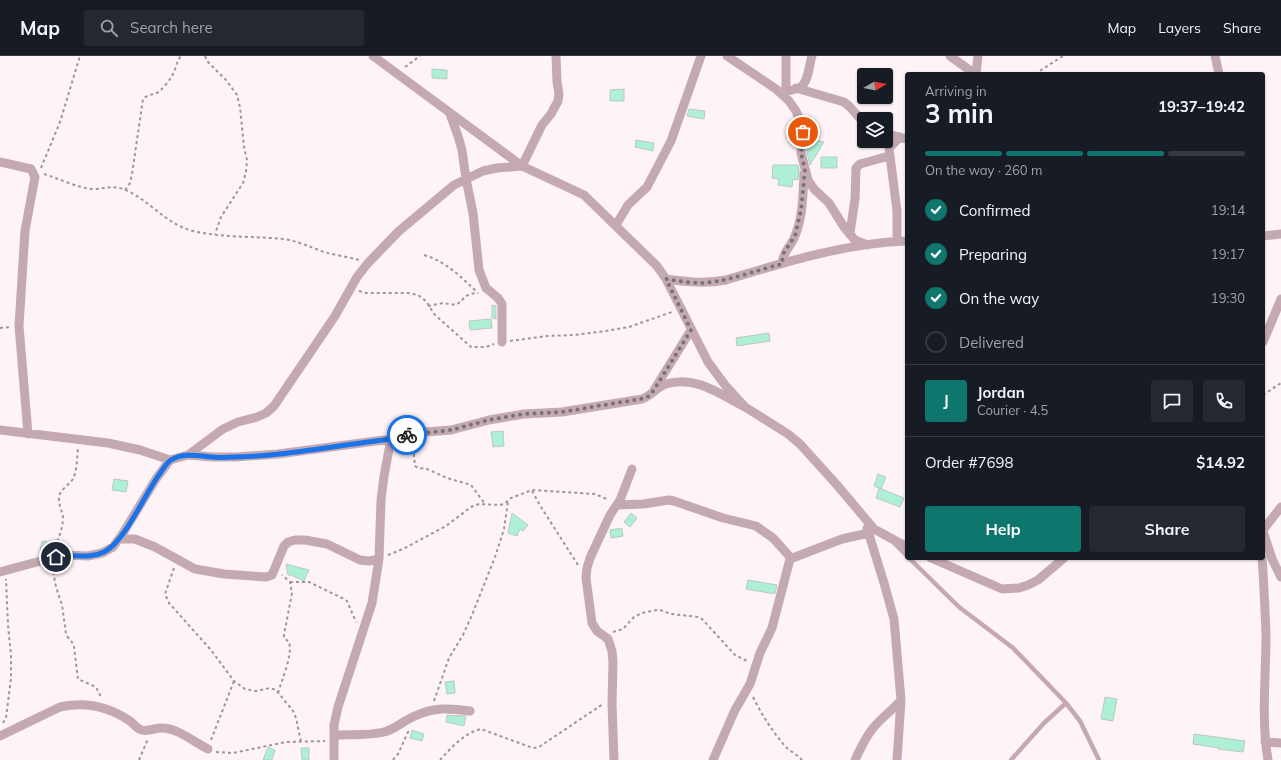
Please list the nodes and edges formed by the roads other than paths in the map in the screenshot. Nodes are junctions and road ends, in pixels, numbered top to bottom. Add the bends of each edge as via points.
1 (556, 56) edge
2 (701, 56) edge
3 (727, 56) edge
4 (786, 56) edge
5 (812, 56) edge
6 (950, 56) edge
7 (978, 56) edge
8 (1215, 56) edge
9 (377, 57) edge
10 (973, 72) edge
11 (976, 72) edge
12 (1219, 72) edge
13 (796, 88) junction
14 (783, 92) junction
15 (450, 114) junction
16 (857, 115) edge
17 (893, 136) edge
18 (903, 138) edge
19 (889, 156) junction
20 (0, 162) edge
21 (464, 163) junction
22 (522, 166) junction
23 (805, 170) junction
24 (466, 179) junction
25 (454, 185) junction
26 (616, 225) junction
27 (850, 233) junction
28 (1281, 234) edge
29 (1265, 236) edge
30 (897, 241) junction
31 (905, 241) edge
32 (868, 245) junction
33 (782, 264) junction
34 (666, 279) junction
35 (1281, 299) edge
36 (691, 330) junction
37 (1265, 337) edge
38 (502, 342) dead end
39 (652, 393) junction
40 (745, 407) junction
41 (0, 430) edge
42 (28, 434) junction
43 (391, 439) junction
44 (188, 455) junction
45 (170, 460) junction
46 (632, 469) dead end
47 (617, 505) junction
48 (1281, 507) edge
49 (865, 519) junction
50 (1265, 527) edge
51 (869, 533) junction
52 (1265, 536) edge
53 (887, 537) junction
54 (119, 539) junction
55 (905, 546) edge
56 (905, 554) edge
57 (1265, 556) edge
58 (791, 558) junction
59 (379, 559) junction
60 (1272, 559) junction
61 (911, 560) edge
62 (936, 560) edge
63 (1062, 560) edge
64 (1262, 560) edge
65 (3, 572) edge
66 (1281, 577) edge
67 (901, 700) junction
68 (1066, 703) junction
69 (470, 711) dead end
70 (0, 736) edge
71 (334, 737) junction
72 (1265, 742) junction
73 (1281, 743) edge
74 (208, 749) road end
75 (334, 760) edge
76 (614, 760) edge
77 (713, 760) edge
78 (855, 760) edge
79 (896, 760) edge
80 (1011, 760) edge
81 (1099, 760) edge
82 (1268, 760) edge

1 - 22 street via 558,101 542,125
2 - 26 street via 671,141 647,186 628,205
3 - 14 street
4 - 14 street
5 - 13 street via 806,78 801,87
6 - 10 street
7 - 11 street
8 - 12 street
9 - 15 street
13 - 14 street
13 - 16 street via 844,102
14 - 23 street via 796,111 803,128 801,153
15 - 21 street
15 - 22 street
17 - 18 street
18 - 19 street via 889,148
19 - 27 street via 860,164 856,168
19 - 30 street via 897,210
20 - 42 street via 31,169 35,177 25,231 19,326
21 - 24 street
21 - 25 street
22 - 24 street via 490,170
22 - 26 street via 584,195
23 - 27 street via 814,189 829,203
23 - 33 street via 798,225 795,236 783,254
24 - 25 street
24 - 38 street via 473,213 479,270 486,288 502,304
25 - 44 street via 399,231 357,277 335,316 274,406 266,413 223,429
26 - 34 street via 657,266
27 - 32 street via 855,240
28 - 29 street
30 - 31 street
30 - 32 street
32 - 33 street via 812,255
33 - 34 street via 713,282
34 - 36 street
35 - 37 street
36 - 39 street
36 - 40 street via 724,385
39 - 40 street via 664,385 685,381 703,385
39 - 43 street via 646,398 636,400 562,412 524,414 451,430 412,433
40 - 49 street via 800,444
41 - 42 street
42 - 45 street via 108,443
43 - 44 street via 278,454 229,457
43 - 59 street via 381,500
44 - 45 street
45 - 54 street
46 - 47 street
47 - 58 street via 674,501 756,526 773,538
47 - 76 street via 605,525 587,568 586,578 592,623 610,642 613,662
48 - 50 street
49 - 51 street
49 - 53 street via 874,529
51 - 58 street via 842,539
51 - 67 street via 894,620
52 - 60 street
53 - 55 street
53 - 56 lane
54 - 59 street via 135,539 195,569 224,574 266,577 272,575 284,546 295,540 327,544 360,560
54 - 65 street via 113,547 102,553 88,556 63,555
57 - 60 street
58 - 77 street via 772,628 748,687
59 - 71 street via 372,603 338,707
60 - 66 street
61 - 68 lane via 959,607 1013,648
62 - 63 street via 1002,589 1028,585
64 - 72 street via 1266,635
67 - 78 street via 869,733
67 - 79 street
68 - 80 lane
68 - 81 lane via 1080,721
69 - 71 street via 448,708 433,710 414,716 384,732
70 - 74 street via 60,707 86,705 105,708 131,722 138,729 168,728
71 - 75 street
72 - 73 street
72 - 82 street

